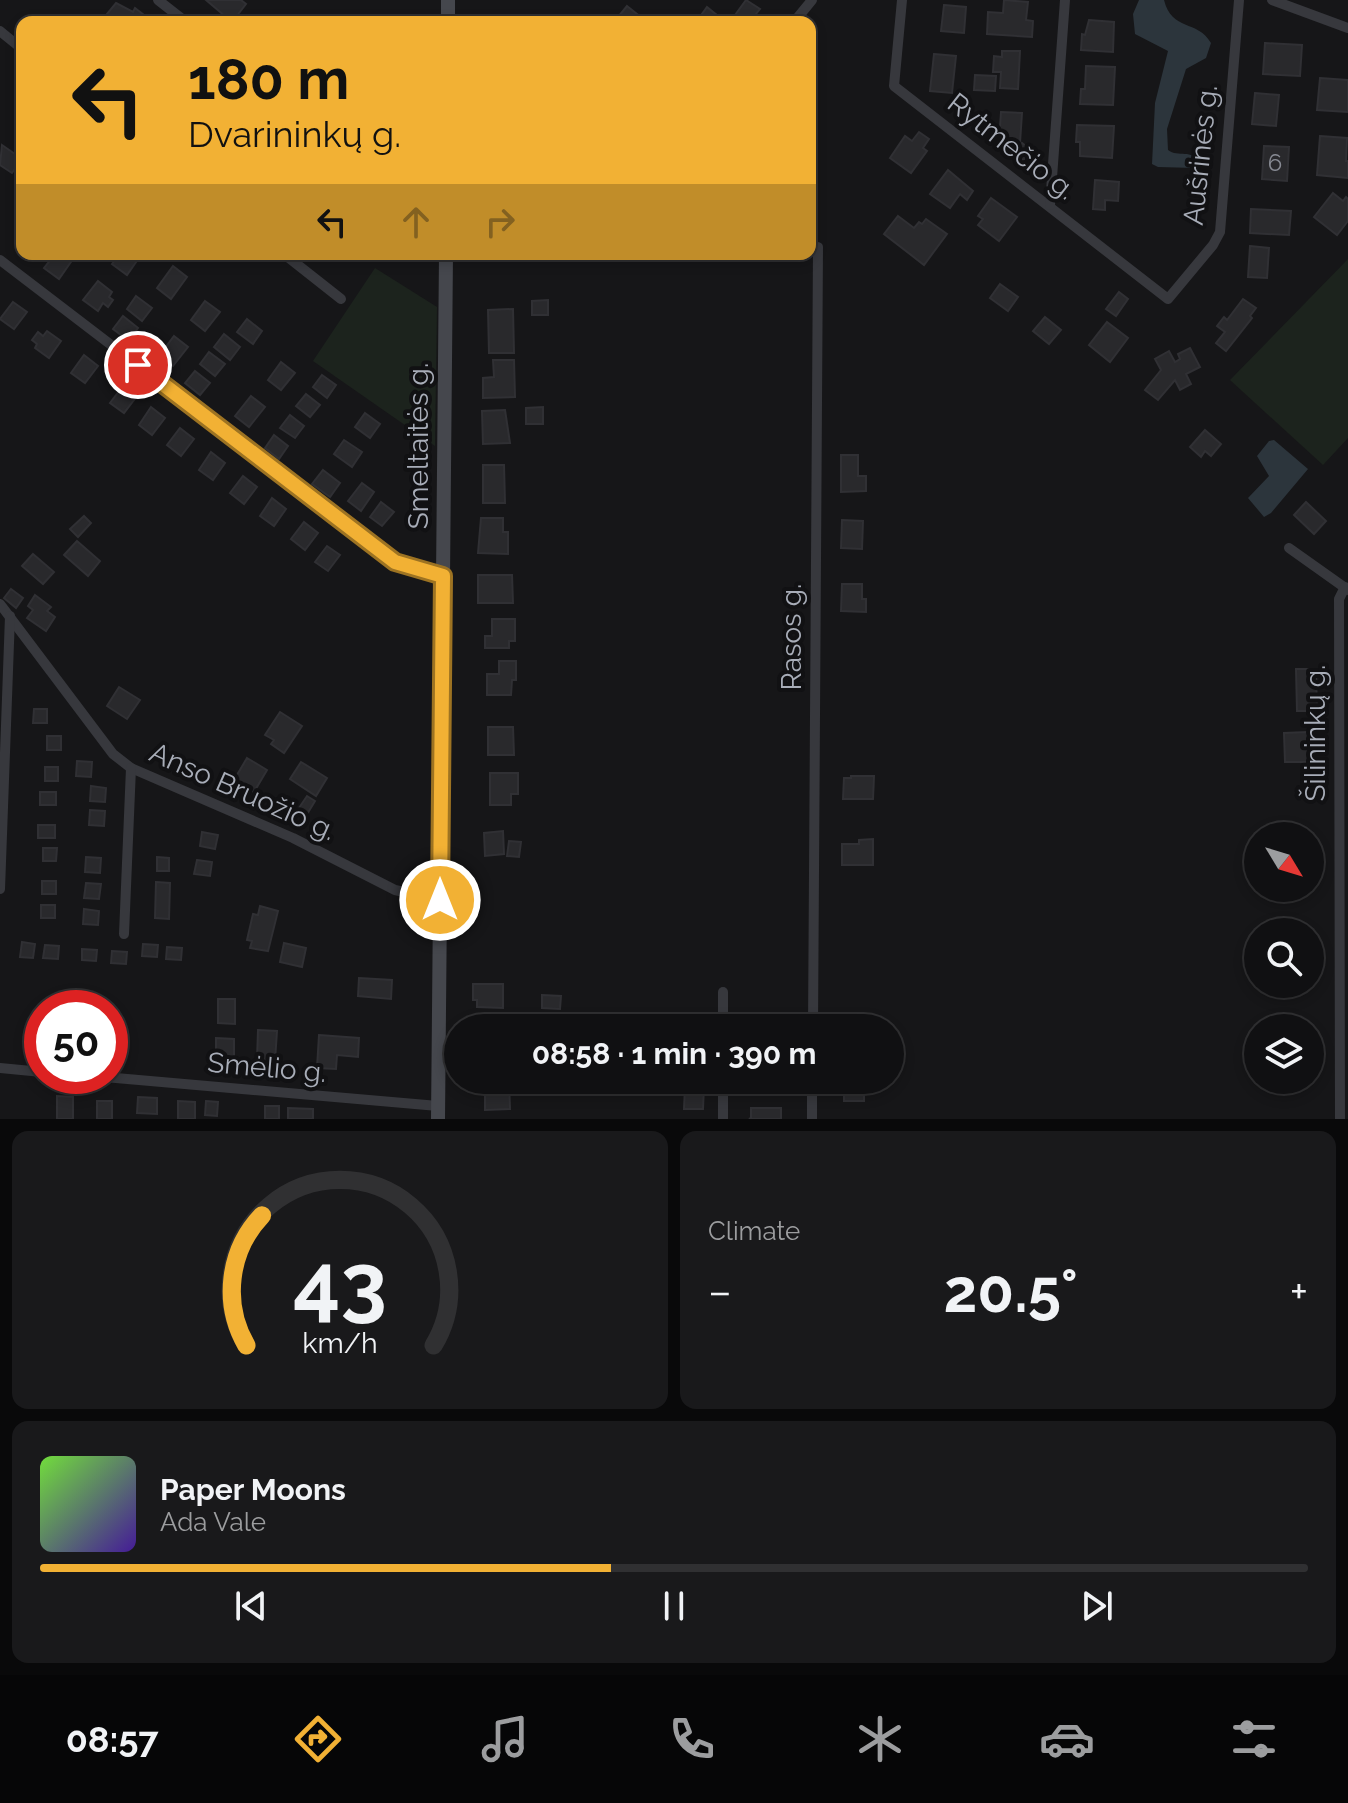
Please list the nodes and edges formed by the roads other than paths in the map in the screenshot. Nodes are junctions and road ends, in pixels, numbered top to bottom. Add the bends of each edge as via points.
1 (158, 0) edge
2 (812, 0) edge
3 (902, 0) edge
4 (1065, 0) edge
5 (1239, 0) edge
6 (1272, 0) edge
7 (178, 16) edge
8 (799, 16) edge
9 (1348, 28) edge
10 (0, 31) edge
11 (16, 44) edge
12 (1050, 205) junction
13 (818, 247) dead end
14 (0, 260) edge
15 (292, 260) edge
16 (446, 260) edge
17 (341, 299) dead end
18 (1168, 299) joint
19 (1289, 548) dead end
20 (443, 576) junction
21 (1346, 588) edge
22 (0, 604) edge
23 (10, 616) junction
24 (131, 768) junction
25 (0, 889) edge
26 (440, 900) junction
27 (124, 934) dead end
28 (723, 992) dead end
29 (723, 1014) edge
30 (813, 1014) edge
31 (0, 1068) edge
32 (24, 1070) edge
33 (128, 1080) edge
34 (723, 1094) edge
35 (812, 1094) edge
36 (438, 1112) edge
37 (723, 1119) edge
38 (812, 1119) edge
39 (1340, 1119) edge

1 - 7 street
2 - 8 street
3 - 12 street, Rytmečio g. via 894,86
4 - 12 street
5 - 18 street, Aušrinės g. via 1220,232
6 - 9 street
10 - 11 street
12 - 18 street, Rytmečio g.
13 - 30 street, Rasos g.
14 - 20 street via 395,562
15 - 17 street
16 - 20 main road, Smeltaitės g.
19 - 21 street
20 - 26 main road, Smeltaitės g.
21 - 39 street, Šilininkų g. via 1339,599
22 - 23 street, Anso Bruožio g.
23 - 24 street, Anso Bruožio g. via 113,754
23 - 25 street
24 - 26 street, Anso Bruožio g. via 293,838 395,890
24 - 27 street
26 - 36 main road, Smeltaitės g.
28 - 29 street
31 - 32 street
33 - 36 street, Smėlio g.
34 - 37 street
35 - 38 street

